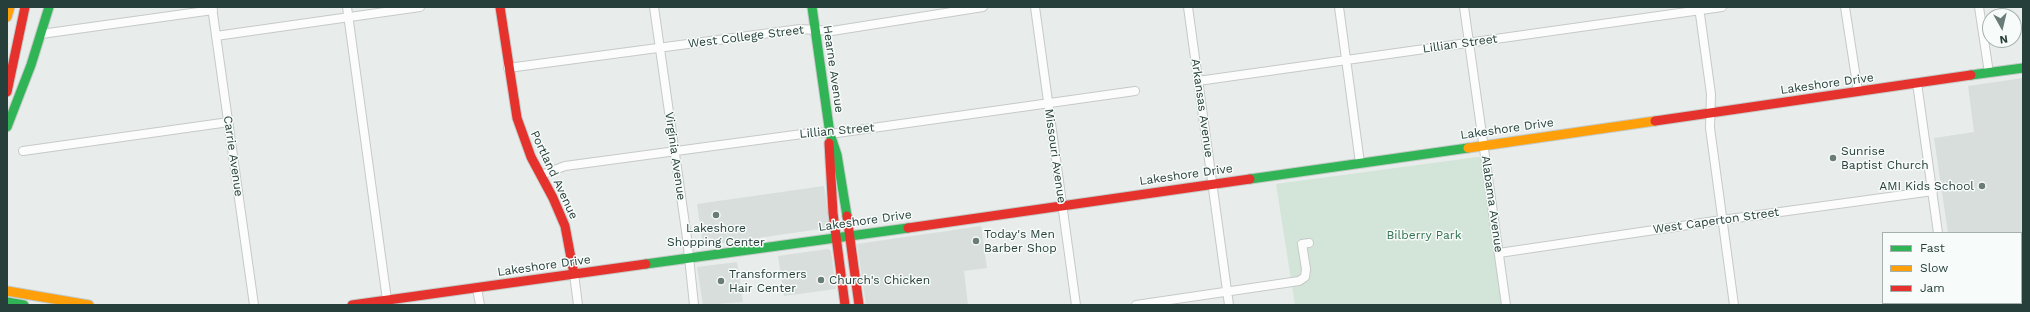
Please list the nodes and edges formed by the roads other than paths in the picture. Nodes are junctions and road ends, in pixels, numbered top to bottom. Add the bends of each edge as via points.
1 (10, 7) edge
2 (25, 7) edge
3 (49, 7) edge
4 (347, 7) edge
5 (420, 7) edge
6 (500, 7) edge
7 (654, 7) edge
8 (812, 7) edge
9 (984, 7) edge
10 (1035, 7) edge
11 (1188, 7) edge
12 (1338, 7) edge
13 (1464, 7) edge
14 (1722, 7) edge
15 (1845, 7) edge
16 (1979, 7) edge
17 (213, 9) edge
18 (1699, 9) edge
19 (7, 17) edge
20 (348, 17) junction
21 (816, 30) junction
22 (41, 34) junction
23 (216, 36) junction
24 (1469, 43) junction
25 (660, 47) junction
26 (1346, 60) junction
27 (508, 68) junction
28 (2023, 68) edge
29 (1989, 73) junction
30 (1198, 82) junction
31 (1917, 83) junction
32 (1135, 90) dead end
33 (1858, 91) junction
34 (7, 92) edge
35 (1048, 103) junction
36 (1711, 112) junction
37 (228, 122) junction
38 (7, 127) edge
39 (830, 134) junction
40 (1484, 145) junction
41 (23, 151) dead end
42 (674, 151) junction
43 (1360, 162) junction
44 (541, 175) junction
45 (1212, 184) junction
46 (1933, 191) junction
47 (1062, 205) junction
48 (1722, 220) junction
49 (1938, 232) edge
50 (849, 236) junction
51 (836, 238) junction
52 (1309, 243) dead end
53 (1499, 253) junction
54 (688, 258) junction
55 (574, 274) junction
56 (477, 288) junction
57 (7, 291) edge
58 (1228, 292) junction
59 (387, 300) junction
60 (89, 305) edge
61 (254, 305) edge
62 (352, 305) edge
63 (480, 305) edge
64 (578, 305) edge
65 (694, 305) edge
66 (845, 305) edge
67 (859, 305) edge
68 (1076, 305) edge
69 (1136, 305) edge
70 (1229, 305) edge
71 (1506, 305) edge
72 (1734, 305) edge

1 - 19 main road
2 - 34 main road
3 - 22 main road
4 - 20 street
5 - 20 street
6 - 27 main road, Portland Avenue
7 - 25 street, Virginia Avenue
8 - 21 main road, Hearne Avenue
9 - 21 street, West College Street via 832,31
10 - 35 street, Missouri Avenue
11 - 30 street, Arkansas Avenue
12 - 26 street
13 - 24 street, Alabama Avenue
14 - 18 street, Lillian Street
15 - 33 street
16 - 29 street
17 - 22 street
17 - 23 street, Carrie Avenue
18 - 24 street, Lillian Street
18 - 36 street via 1711,94
20 - 23 street
20 - 59 street
21 - 25 street, West College Street via 800,29
21 - 39 main road, Hearne Avenue
22 - 38 main road
23 - 37 street, Carrie Avenue
24 - 26 street, Lillian Street
24 - 40 street, Alabama Avenue
25 - 27 street, West College Street
25 - 42 street, Virginia Avenue
26 - 30 street, Lillian Street
26 - 43 street
27 - 44 main road, Portland Avenue via 522,138
28 - 29 main road, Lakeshore Drive
29 - 31 main road, Lakeshore Drive
30 - 45 street, Arkansas Avenue
31 - 33 main road, Lakeshore Drive
31 - 46 street
32 - 35 street, Lillian Street
33 - 36 main road, Lakeshore Drive
35 - 39 street, Lillian Street
35 - 47 street, Missouri Avenue
36 - 40 main road, Lakeshore Drive
36 - 48 street via 1710,128
37 - 41 street
37 - 61 street, Carrie Avenue
39 - 42 street, Lillian Street via 817,132
39 - 50 main road, Hearne Avenue via 837,155
39 - 51 main road, Hearne Avenue via 829,159
40 - 43 main road, Lakeshore Drive
40 - 53 street, Alabama Avenue
42 - 44 street, Lillian Street via 565,166
42 - 54 street, Virginia Avenue
43 - 45 main road, Lakeshore Drive
44 - 55 main road, Portland Avenue via 565,226
45 - 47 main road, Lakeshore Drive
45 - 58 street, Arkansas Avenue
46 - 48 street, West Caperton Street
46 - 49 street
47 - 50 main road, Lakeshore Drive
47 - 68 street, Missouri Avenue
48 - 53 street, West Caperton Street
48 - 72 street
50 - 51 main road, Lakeshore Drive
50 - 67 main road, Hearne Avenue
51 - 54 main road, Lakeshore Drive
51 - 66 main road, Hearne Avenue
52 - 58 street via 1302,244 1306,269 1305,276 1299,281
53 - 71 street, Alabama Avenue
54 - 55 main road, Lakeshore Drive
54 - 65 street, Virginia Avenue
55 - 56 main road, Lakeshore Drive
55 - 64 street, Portland Avenue
56 - 59 main road, Lakeshore Drive
56 - 63 street
57 - 60 main road
58 - 69 street
58 - 70 street, Arkansas Avenue
59 - 62 main road, Lakeshore Drive

